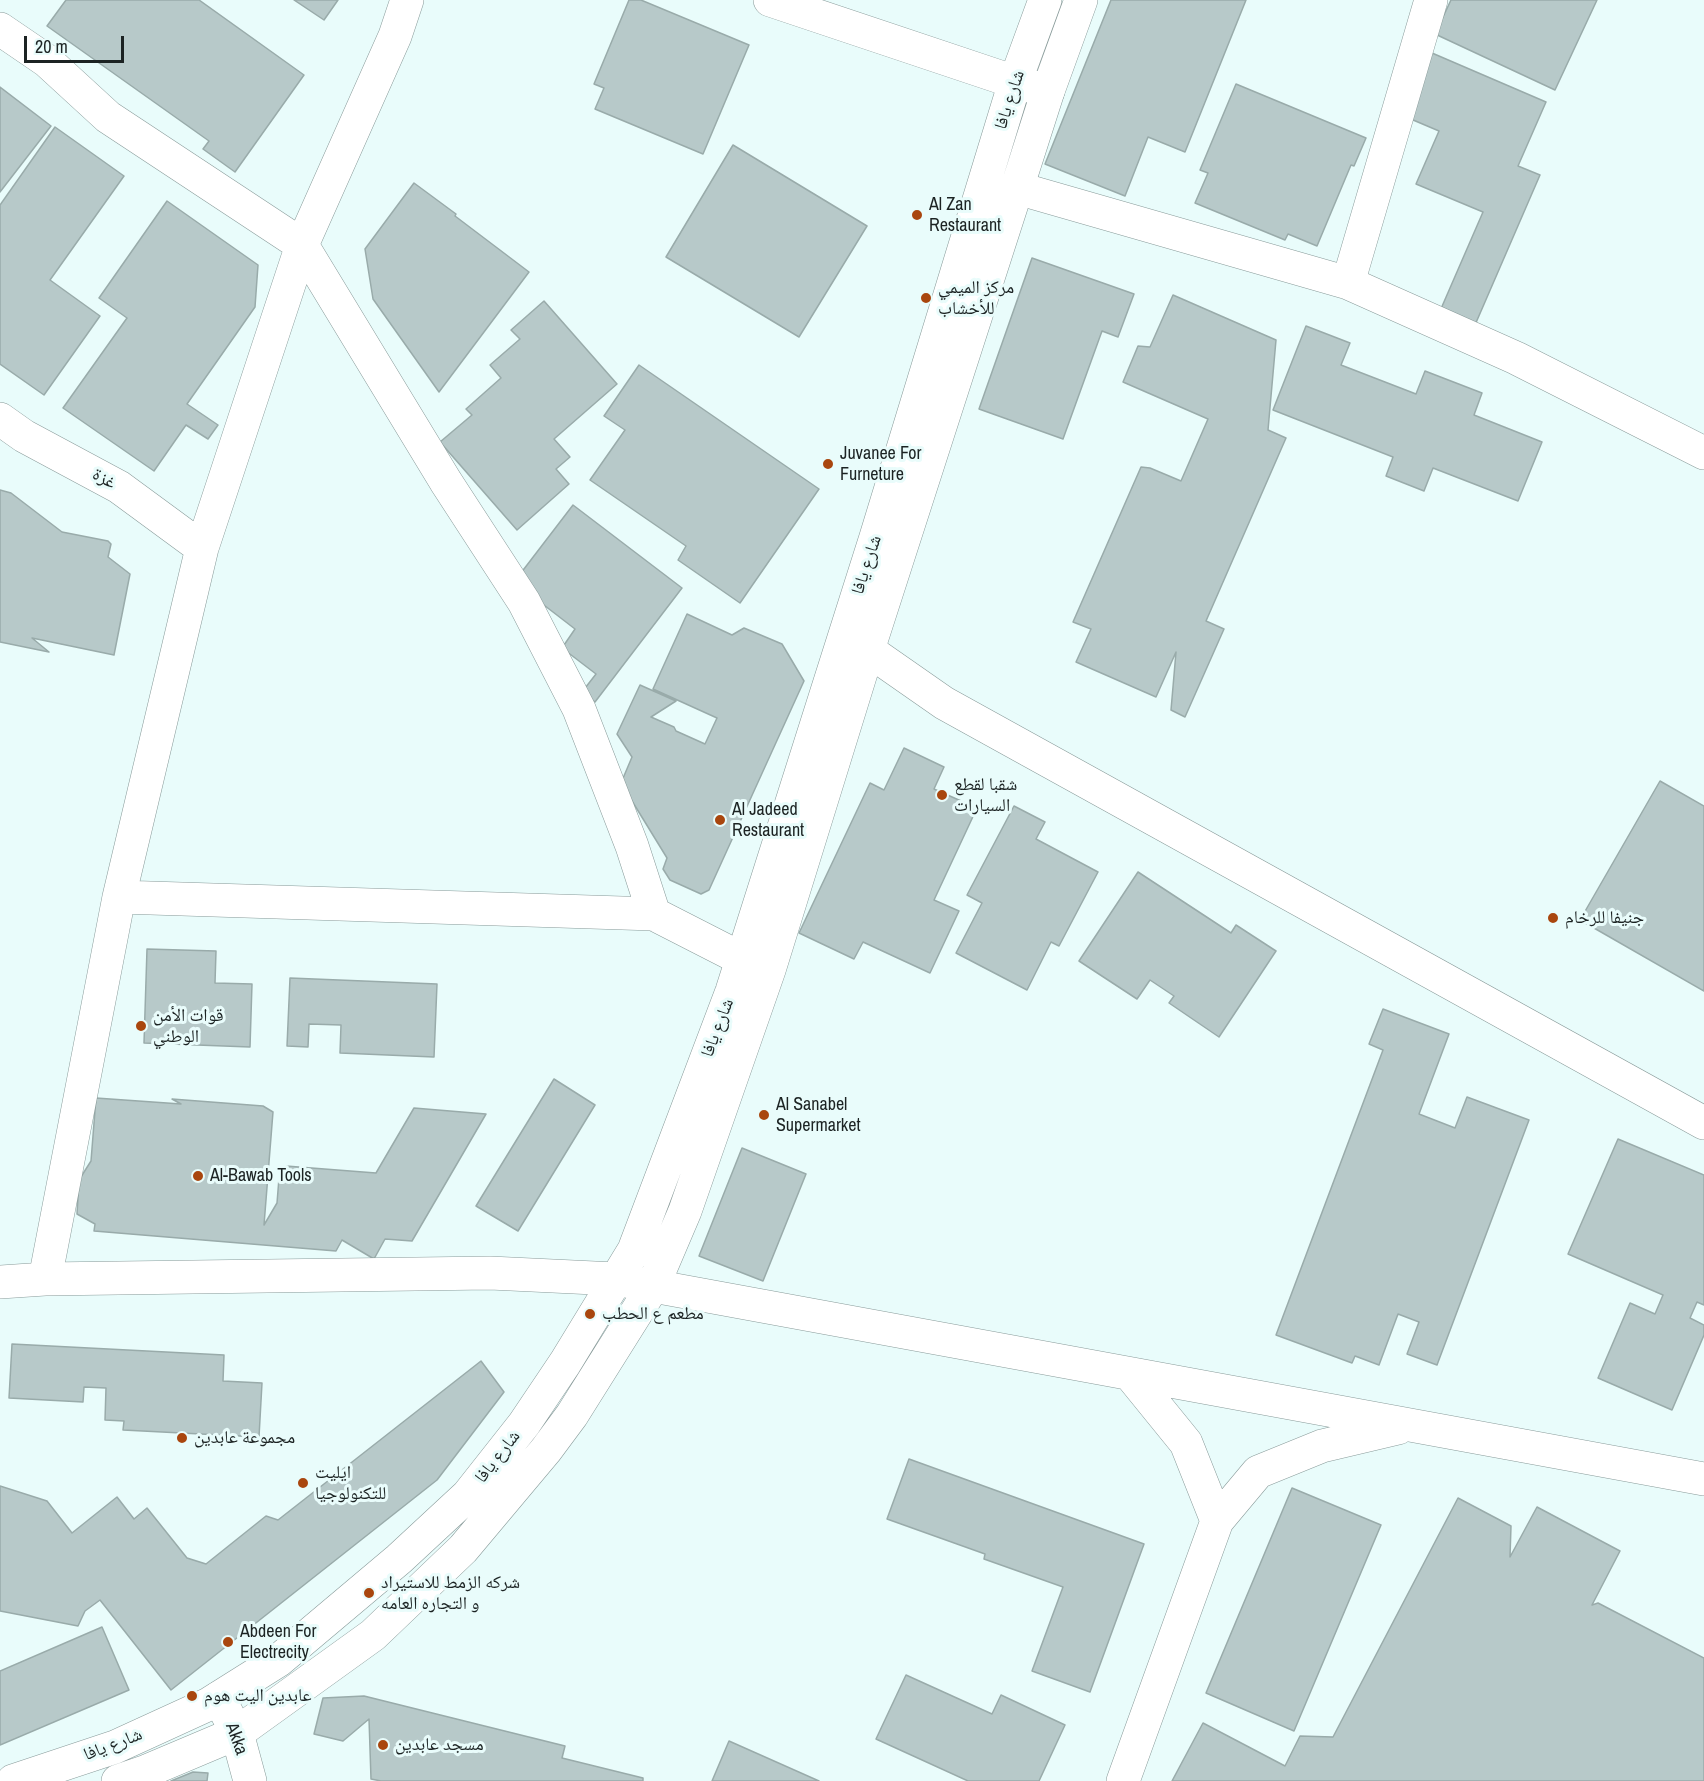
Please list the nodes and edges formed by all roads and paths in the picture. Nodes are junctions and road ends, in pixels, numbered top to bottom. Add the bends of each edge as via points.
1 (407, 0) edge
2 (770, 0) edge
3 (1045, 0) edge
4 (1081, 0) edge
5 (1431, 0) edge
6 (0, 29) edge
7 (1015, 82) junction
8 (1048, 91) junction
9 (1017, 188) junction
10 (302, 245) junction
11 (1348, 283) junction
12 (0, 419) edge
13 (1704, 453) edge
14 (202, 548) junction
15 (868, 650) junction
16 (119, 897) junction
17 (654, 914) junction
18 (742, 959) junction
19 (1704, 1123) edge
20 (45, 1279) junction
21 (616, 1279) junction
22 (0, 1282) edge
23 (653, 1286) junction
24 (1130, 1374) junction
25 (1410, 1425) junction
26 (1704, 1479) edge
27 (1217, 1521) junction
28 (219, 1698) junction
29 (237, 1733) junction
30 (13, 1781) edge
31 (118, 1781) edge
32 (250, 1781) edge
33 (1123, 1781) edge

1 - 10 street via 395,36
2 - 7 street
3 - 7 street, شارع يافا
4 - 8 street, شارع يافا
5 - 11 street
6 - 10 street via 47,61 108,117
7 - 8 street
7 - 18 street, شارع يافا
8 - 9 street, شارع يافا
9 - 11 street
9 - 15 street, شارع يافا
10 - 14 street
10 - 17 street via 524,602 579,708
11 - 13 street via 1516,358
12 - 14 street, غزة via 119,487
14 - 16 street
15 - 19 street via 944,703
15 - 23 street, شارع يافا via 769,970 685,1211
16 - 17 street
16 - 20 street
17 - 18 street
18 - 21 street, شارع يافا via 634,1250
20 - 21 street via 490,1273
20 - 22 street
21 - 23 street
21 - 28 street, شارع يافا via 524,1424 468,1495 279,1660
23 - 24 street
23 - 29 street, شارع يافا via 572,1415 463,1549 373,1635
24 - 25 street
24 - 27 street via 1186,1443
25 - 26 street
25 - 27 street via 1322,1446 1258,1472
27 - 33 street
28 - 29 street, Akka
28 - 30 street, شارع يافا via 115,1747
29 - 31 street, شارع يافا
29 - 32 street, Akka

